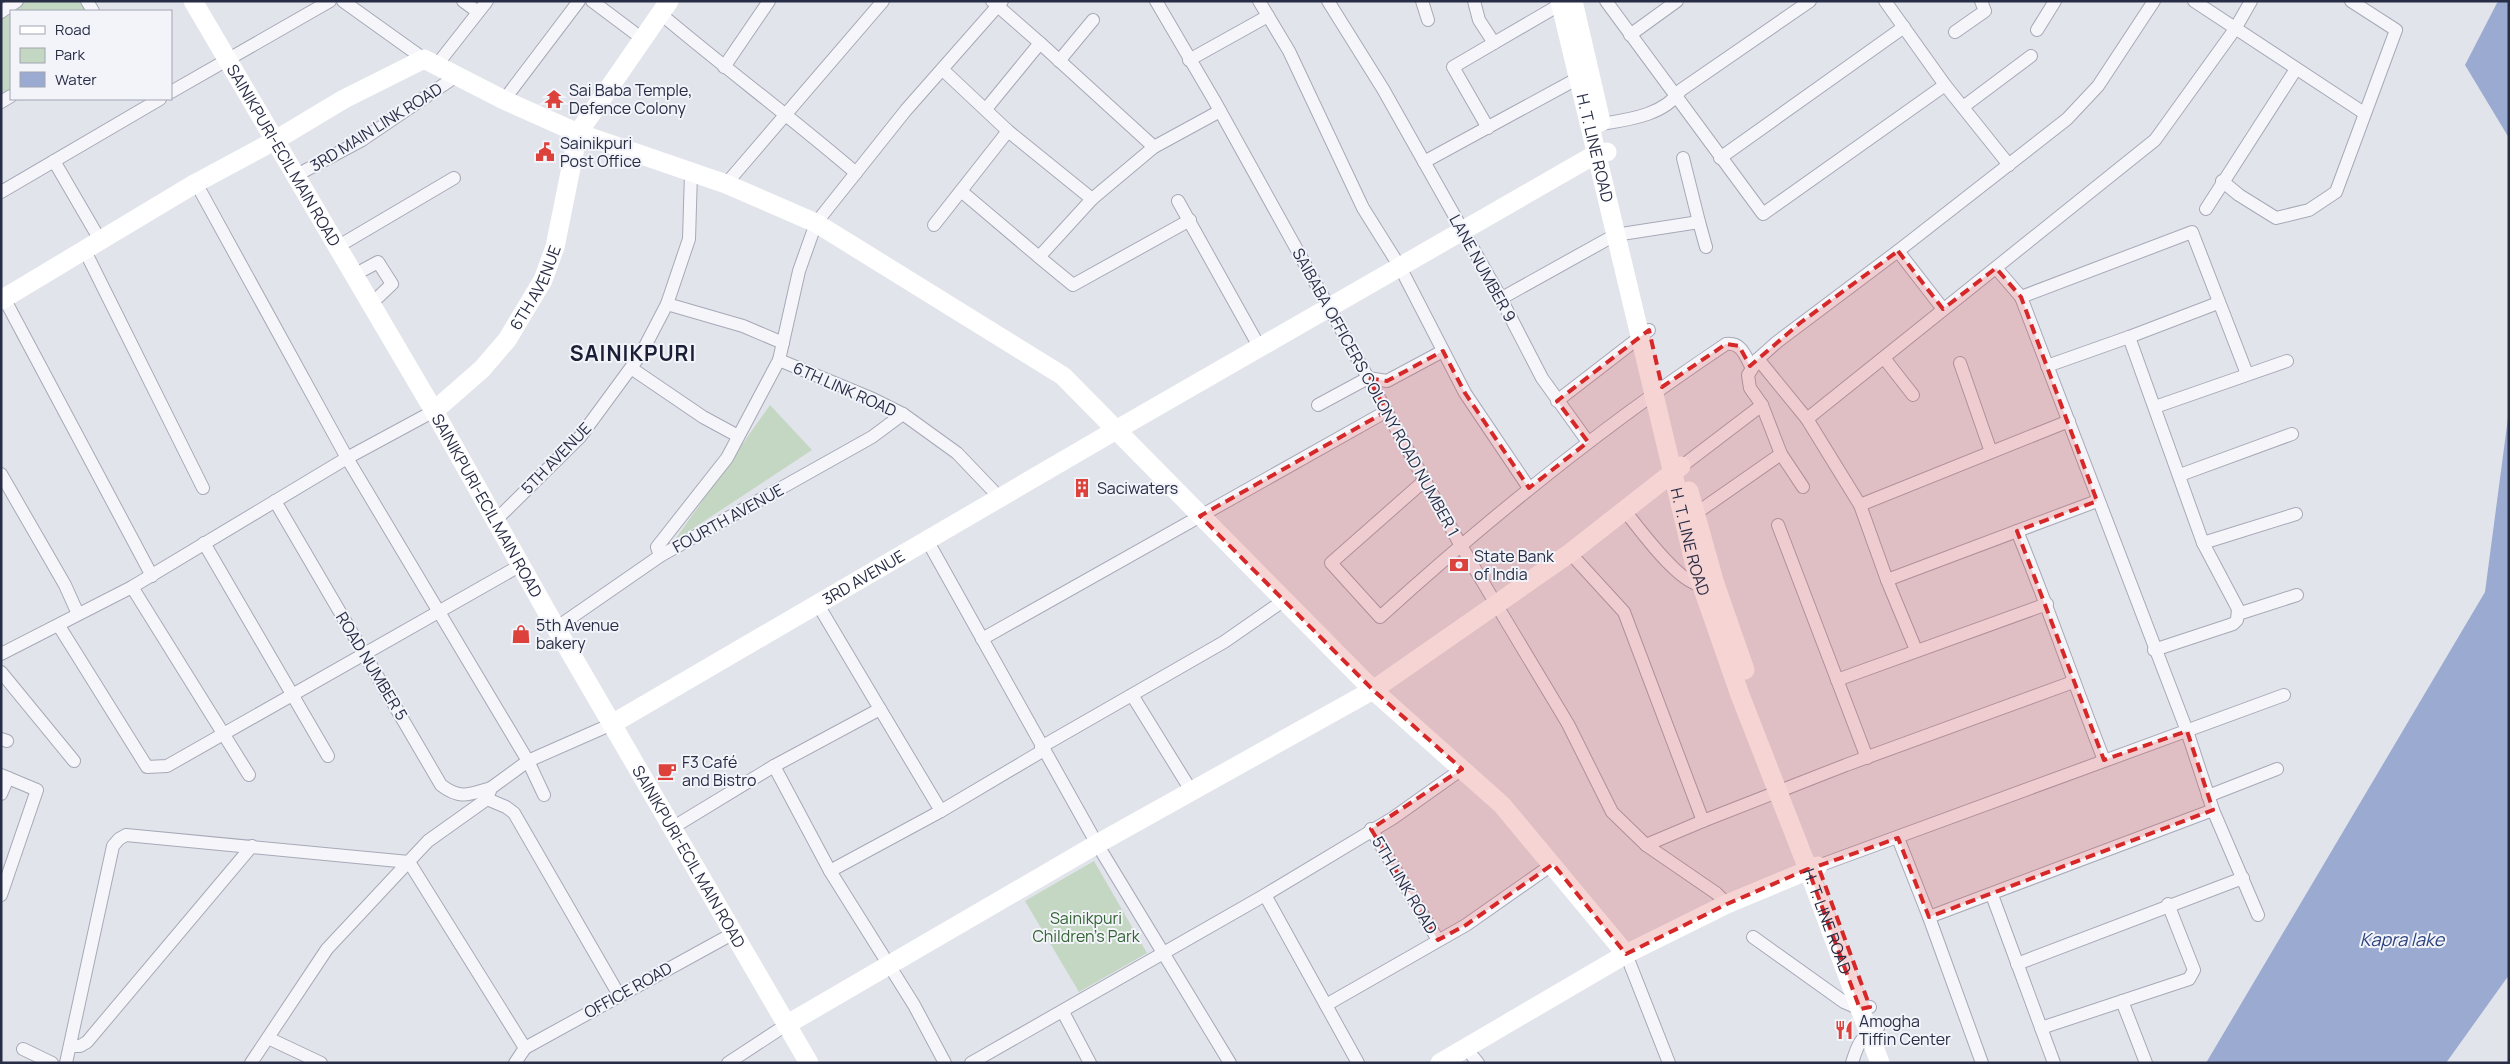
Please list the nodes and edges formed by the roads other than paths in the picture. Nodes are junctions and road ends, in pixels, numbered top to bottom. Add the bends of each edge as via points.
1 (18, 1) edge
2 (193, 1) edge
3 (330, 1) edge
4 (343, 1) edge
5 (463, 1) edge
6 (486, 1) edge
7 (579, 1) edge
8 (592, 1) edge
9 (769, 1) edge
10 (883, 1) edge
11 (1156, 1) edge
12 (1258, 1) edge
13 (1328, 1) edge
14 (1422, 1) edge
15 (1474, 1) edge
16 (1606, 1) edge
17 (1677, 1) edge
18 (1810, 1) edge
19 (1885, 1) edge
20 (1982, 1) edge
21 (2055, 1) edge
22 (2154, 1) edge
23 (2194, 1) edge
24 (2251, 1) edge
25 (2351, 1) edge
26 (1565, 2) edge
27 (997, 3) edge
28 (665, 8) edge
29 (1, 12) edge
30 (478, 12) junction
31 (1268, 16) junction
32 (1093, 20) dead end
33 (1428, 20) dead end
34 (1904, 27) junction
35 (2235, 29) junction
36 (2037, 30) dead end
37 (1955, 32) dead end
38 (1630, 34) junction
39 (644, 40) junction
40 (1040, 43) junction
41 (1494, 43) junction
42 (2031, 56) dead end
43 (1189, 60) junction
44 (1059, 61) junction
45 (227, 62) junction
46 (430, 62) junction
47 (724, 67) junction
48 (2296, 69) junction
49 (943, 70) junction
50 (1584, 75) junction
51 (456, 77) junction
52 (1945, 85) junction
53 (172, 91) edge
54 (1676, 97) junction
55 (504, 100) junction
56 (144, 102) edge
57 (1962, 107) junction
58 (986, 109) junction
59 (1220, 111) junction
60 (2364, 113) junction
61 (786, 114) junction
62 (1595, 125) junction
63 (1488, 128) junction
64 (1008, 131) junction
65 (578, 133) junction
66 (274, 141) junction
67 (1154, 147) junction
68 (1601, 153) junction
69 (1683, 158) dead end
70 (1720, 158) junction
71 (54, 161) junction
72 (1424, 162) junction
73 (2009, 165) junction
74 (691, 173) junction
75 (856, 173) junction
76 (295, 176) junction
77 (454, 178) dead end
78 (2222, 181) junction
79 (196, 183) junction
80 (726, 184) junction
81 (961, 191) junction
82 (1, 192) edge
83 (1092, 199) junction
84 (1178, 201) dead end
85 (2206, 209) dead end
86 (1190, 220) junction
87 (1699, 222) junction
88 (816, 223) junction
89 (934, 225) dead end
90 (1464, 232) junction
91 (1620, 234) junction
92 (92, 244) junction
93 (337, 247) junction
94 (1706, 247) dead end
95 (1898, 251) junction
96 (1038, 258) junction
97 (1400, 267) junction
98 (1996, 268) junction
99 (354, 275) junction
100 (2021, 297) junction
101 (3, 299) edge
102 (1500, 299) junction
103 (2218, 303) junction
104 (371, 304) junction
105 (667, 304) junction
106 (1329, 307) junction
107 (1943, 309) junction
108 (1644, 333) junction
109 (2129, 337) junction
110 (783, 344) junction
111 (1260, 348) junction
112 (1443, 351) junction
113 (1884, 358) junction
114 (779, 360) junction
115 (2286, 361) dead end
116 (1960, 363) dead end
117 (1755, 364) junction
118 (2047, 366) junction
119 (631, 368) junction
120 (2247, 374) junction
121 (1368, 378) junction
122 (1657, 390) junction
123 (1913, 395) dead end
124 (1557, 401) junction
125 (1318, 405) dead end
126 (1762, 406) junction
127 (2155, 407) junction
128 (1387, 411) junction
129 (434, 412) junction
130 (903, 414) junction
131 (1807, 419) junction
132 (2069, 421) junction
133 (1116, 430) junction
134 (2292, 434) dead end
135 (738, 436) junction
136 (1588, 442) junction
137 (1991, 452) junction
138 (1781, 454) junction
139 (347, 458) junction
140 (1677, 469) junction
141 (1, 474) edge
142 (2180, 475) junction
143 (1424, 481) junction
144 (1803, 487) dead end
145 (203, 488) dead end
146 (1529, 488) junction
147 (1001, 499) junction
148 (2097, 501) junction
149 (275, 502) junction
150 (1860, 505) junction
151 (1625, 511) junction
152 (1695, 514) junction
153 (2296, 514) dead end
154 (1200, 516) junction
155 (496, 520) junction
156 (1778, 525) dead end
157 (2017, 531) junction
158 (927, 540) junction
159 (204, 543) junction
160 (2203, 543) junction
161 (1460, 544) junction
162 (1570, 553) junction
163 (660, 556) junction
164 (521, 565) junction
165 (152, 576) junction
166 (1887, 580) junction
167 (1708, 585) junction
168 (132, 588) junction
169 (2297, 595) dead end
170 (1283, 601) junction
171 (817, 603) junction
172 (1496, 604) junction
173 (2047, 604) junction
174 (437, 611) junction
175 (78, 614) junction
176 (2238, 614) junction
177 (59, 626) junction
178 (556, 628) junction
179 (982, 639) junction
180 (1916, 650) junction
181 (2154, 650) junction
182 (364, 652) junction
183 (1, 654) edge
184 (1, 672) edge
185 (1837, 680) junction
186 (2073, 682) junction
187 (1372, 690) junction
188 (292, 694) junction
189 (1132, 695) junction
190 (2284, 695) dead end
191 (880, 709) junction
192 (612, 724) junction
193 (2187, 731) junction
194 (222, 734) junction
195 (1043, 749) junction
196 (328, 756) dead end
197 (1867, 758) junction
198 (2104, 760) junction
199 (74, 761) dead end
200 (528, 761) junction
201 (774, 766) junction
202 (1462, 769) junction
203 (2277, 769) dead end
204 (249, 775) dead end
205 (5, 776) edge
206 (1783, 790) junction
207 (1192, 792) junction
208 (1, 794) edge
209 (489, 794) junction
210 (544, 794) dead end
211 (2208, 796) junction
212 (2213, 810) junction
213 (941, 811) junction
214 (1703, 822) junction
215 (672, 828) junction
216 (1371, 830) junction
217 (1898, 838) junction
218 (1097, 844) junction
219 (252, 846) junction
220 (1646, 846) junction
221 (409, 862) junction
222 (1553, 864) junction
223 (1813, 868) junction
224 (830, 871) junction
225 (2243, 878) junction
226 (1, 894) edge
227 (1265, 895) junction
228 (1992, 895) junction
229 (1727, 904) junction
230 (2168, 904) junction
231 (2258, 915) dead end
232 (1929, 917) junction
233 (732, 934) junction
234 (1753, 937) dead end
235 (1438, 940) junction
236 (1164, 952) junction
237 (1626, 954) junction
238 (889, 964) junction
239 (2017, 964) junction
240 (619, 994) junction
241 (2122, 1001) junction
242 (1326, 1005) junction
243 (1865, 1008) junction
244 (1062, 1012) junction
245 (786, 1025) junction
246 (2041, 1028) junction
247 (1873, 1030) junction
248 (268, 1038) junction
249 (71, 1046) junction
250 (525, 1048) junction
251 (1466, 1048) junction
252 (23, 1049) dead end
253 (52, 1063) edge
254 (66, 1063) edge
255 (251, 1063) edge
256 (321, 1063) edge
257 (515, 1063) edge
258 (728, 1063) edge
259 (809, 1063) edge
260 (945, 1063) edge
261 (971, 1063) edge
262 (1090, 1063) edge
263 (1230, 1063) edge
264 (1358, 1063) edge
265 (1440, 1063) edge
266 (1478, 1063) edge
267 (1669, 1063) edge
268 (1852, 1063) edge
269 (1880, 1063) edge
270 (1892, 1063) edge
271 (1982, 1063) edge
272 (2054, 1063) edge
273 (2146, 1063) edge

1 - 29 street
2 - 45 street, SAINIKPURI-ECIL MAIN ROAD
3 - 45 street
4 - 46 street
5 - 30 street
6 - 30 street
7 - 55 street
8 - 39 street
9 - 47 street
10 - 61 street
11 - 43 street, SAIBABA OFFICERS COLONY ROAD NUMBER 1
12 - 31 street
13 - 72 street, LANE NUMBER 9
14 - 33 street
15 - 41 street via 1479,20
16 - 38 street
17 - 38 street
18 - 54 street via 1680,90
19 - 34 street
20 - 37 street via 1985,11
21 - 36 street
22 - 73 street via 2098,86 2067,119
23 - 35 street
24 - 35 street
25 - 60 street via 2396,30
26 - 41 street
26 - 50 street, H. T. LINE ROAD
27 - 40 street
27 - 49 street
28 - 39 street
28 - 47 street
30 - 46 street
31 - 43 street
31 - 97 street via 1289,51 1362,208
32 - 44 street
34 - 52 street
34 - 70 street
35 - 48 street
35 - 98 street via 2155,140
38 - 54 street
39 - 65 street
40 - 44 street
40 - 58 street
41 - 63 street via 1453,67
42 - 57 street
43 - 59 street, SAIBABA OFFICERS COLONY ROAD NUMBER 1
44 - 67 street
45 - 53 street
45 - 66 street, SAINIKPURI-ECIL MAIN ROAD
46 - 51 street
46 - 66 street via 344,99
47 - 61 street
48 - 60 street
48 - 78 street
49 - 58 street
49 - 75 street
50 - 62 street, H. T. LINE ROAD
50 - 63 street
51 - 55 street
51 - 76 street, 3RD MAIN LINK ROAD via 362,140
52 - 57 street
52 - 70 street via 1763,214
54 - 62 street via 1650,114
54 - 70 street
55 - 65 street
56 - 71 street
57 - 73 street
58 - 64 street
59 - 67 street
59 - 106 street, SAIBABA OFFICERS COLONY ROAD NUMBER 1
60 - 78 street via 2336,192 2309,210 2276,218
61 - 75 street
61 - 80 street
62 - 68 street, H. T. LINE ROAD
63 - 72 street
64 - 81 street
64 - 83 street
65 - 74 street
65 - 129 street, 6TH AVENUE via 555,246 543,280 507,340 482,369
66 - 76 street, SAINIKPURI-ECIL MAIN ROAD
66 - 79 street
67 - 83 street
68 - 90 street, 3RD AVENUE
68 - 91 street, H. T. LINE ROAD
69 - 87 street
71 - 82 street
71 - 92 street
72 - 90 street, LANE NUMBER 9
73 - 95 street
74 - 80 street
74 - 105 street, 5TH AVENUE via 689,238
75 - 88 street
76 - 93 street, SAINIKPURI-ECIL MAIN ROAD
77 - 93 street
78 - 85 street
79 - 92 street
79 - 139 street
80 - 88 street
81 - 89 street
81 - 96 street
83 - 96 street
84 - 86 street
86 - 96 street via 1072,285
86 - 111 street
87 - 91 street
87 - 94 street
88 - 110 street via 799,271
88 - 133 street via 1063,376
90 - 97 street, 3RD AVENUE
90 - 102 street, LANE NUMBER 9
91 - 102 street
91 - 108 street, H. T. LINE ROAD
92 - 101 street
92 - 145 street
93 - 99 street, SAINIKPURI-ECIL MAIN ROAD
95 - 107 street
95 - 117 street via 1800,323
97 - 106 street, 3RD AVENUE
97 - 112 street
98 - 100 street
98 - 107 street
99 - 104 street, SAINIKPURI-ECIL MAIN ROAD
99 - 104 street via 378,262 392,284
100 - 103 street via 2192,232
100 - 118 street
101 - 165 street
102 - 124 street, LANE NUMBER 9
103 - 109 street
103 - 120 street
104 - 129 street, SAINIKPURI-ECIL MAIN ROAD
105 - 110 street via 744,326
105 - 119 street, 5TH AVENUE
106 - 111 street, 3RD AVENUE
106 - 121 street, SAIBABA OFFICERS COLONY ROAD NUMBER 1
107 - 113 street
108 - 122 street, H. T. LINE ROAD
108 - 124 street
109 - 118 street
109 - 127 street
110 - 114 street
111 - 133 street, 3RD AVENUE
112 - 121 street via 1387,381
112 - 146 street via 1465,394
113 - 123 street
113 - 131 street
114 - 130 street, 6TH LINK ROAD
114 - 135 street
115 - 120 street
116 - 137 street
117 - 122 street via 1739,346 1726,344
117 - 126 street via 1748,375 1750,388
117 - 131 street
118 - 132 street
119 - 135 street via 703,417
119 - 155 street, 5TH AVENUE via 580,436
120 - 127 street
121 - 125 street
121 - 128 street, SAIBABA OFFICERS COLONY ROAD NUMBER 1
122 - 136 street
122 - 140 street, H. T. LINE ROAD
124 - 136 street, LANE NUMBER 9
126 - 138 street
126 - 140 street
127 - 142 street
128 - 143 street, SAIBABA OFFICERS COLONY ROAD NUMBER 1
128 - 154 street
129 - 139 street
129 - 155 street, SAINIKPURI-ECIL MAIN ROAD
130 - 147 street, 6TH LINK ROAD via 957,453
130 - 163 street, FOURTH AVENUE via 872,436
131 - 150 street
132 - 137 street
132 - 148 street
133 - 147 street, 3RD AVENUE
133 - 154 street
134 - 142 street
135 - 163 street via 727,458 666,534 658,548
136 - 146 street
137 - 150 street
138 - 144 street
138 - 152 street
139 - 149 street
139 - 174 street
140 - 151 street
140 - 152 street, H. T. LINE ROAD
140 - 167 street, H. T. LINE ROAD
141 - 175 street via 65,585
142 - 160 street
143 - 161 street, SAIBABA OFFICERS COLONY ROAD NUMBER 1
143 - 161 street via 1331,563 1380,617
146 - 161 street
147 - 158 street, 3RD AVENUE
148 - 157 street
148 - 181 street
149 - 159 street
149 - 182 street, ROAD NUMBER 5
150 - 166 street
151 - 162 street
151 - 167 street via 1682,576
152 - 167 street, H. T. LINE ROAD
153 - 160 street
154 - 170 street
154 - 179 street
155 - 164 street, SAINIKPURI-ECIL MAIN ROAD
156 - 185 street
157 - 166 street
157 - 173 street
158 - 171 street, 3RD AVENUE
158 - 179 street
159 - 165 street
159 - 188 street
160 - 176 street via 2237,605
161 - 172 street, SAIBABA OFFICERS COLONY ROAD NUMBER 1
162 - 172 street
162 - 214 street via 1624,612
163 - 178 street, FOURTH AVENUE
164 - 174 street
164 - 178 street, SAINIKPURI-ECIL MAIN ROAD
165 - 168 street
166 - 180 street
167 - 206 street, H. T. LINE ROAD
168 - 175 street
168 - 194 street
169 - 176 street
170 - 187 street
170 - 189 street via 1224,642
171 - 191 street
171 - 192 street, 3RD AVENUE
172 - 187 street
172 - 220 street, SAIBABA OFFICERS COLONY ROAD NUMBER 1 via 1568,724 1612,812
173 - 180 street
173 - 186 street
174 - 182 street
174 - 200 street
175 - 177 street
176 - 181 street via 2233,624
177 - 183 street
177 - 194 street via 147,767 167,766
178 - 192 street, SAINIKPURI-ECIL MAIN ROAD
179 - 195 street
180 - 185 street
181 - 193 street
182 - 188 street
182 - 209 street, ROAD NUMBER 5 via 442,785 453,794
184 - 199 street
185 - 197 street
186 - 197 street
186 - 198 street
187 - 202 street
187 - 207 street
188 - 194 street
188 - 196 street
189 - 195 street
189 - 207 street
190 - 193 street
191 - 201 street
191 - 213 street
192 - 200 street
192 - 215 street, SAINIKPURI-ECIL MAIN ROAD
193 - 198 street
193 - 211 street
194 - 204 street
195 - 213 street
195 - 218 street
197 - 206 street
198 - 217 street
200 - 209 street
200 - 210 street
201 - 215 street
201 - 224 street
202 - 216 street via 1394,818
202 - 222 street via 1502,805
203 - 211 street
205 - 208 street
205 - 226 street via 37,790
206 - 214 street
206 - 223 street, H. T. LINE ROAD
207 - 218 street
209 - 221 street via 428,841
209 - 240 street via 514,813
211 - 212 street
212 - 225 street
212 - 228 street
213 - 224 street
214 - 220 street
215 - 233 street, SAINIKPURI-ECIL MAIN ROAD
216 - 227 street
216 - 235 street, 5TH LINK ROAD
217 - 223 street
217 - 232 street
218 - 236 street
218 - 238 street
219 - 221 street
219 - 249 street via 87,1042
219 - 249 street via 126,835 113,846
220 - 229 street, SAIBABA OFFICERS COLONY ROAD NUMBER 1 via 1716,893
221 - 248 street via 327,949
221 - 250 street
222 - 235 street via 1466,925
222 - 237 street
223 - 229 street
223 - 243 street, H. T. LINE ROAD
224 - 238 street
225 - 230 street
225 - 231 street
227 - 236 street
227 - 242 street
228 - 232 street
228 - 239 street
229 - 237 street
230 - 239 street
230 - 241 street via 2194,970 2189,979
232 - 271 street
233 - 240 street, OFFICE ROAD
233 - 245 street, SAINIKPURI-ECIL MAIN ROAD
234 - 243 street via 1823,989 1844,1002
235 - 242 street
236 - 244 street
236 - 263 street
237 - 251 street
237 - 267 street
238 - 245 street
238 - 260 street
239 - 246 street
240 - 250 street, OFFICE ROAD
241 - 246 street
241 - 273 street
242 - 264 street
243 - 247 street, H. T. LINE ROAD
244 - 261 street
244 - 262 street
245 - 258 street
245 - 259 street, SAINIKPURI-ECIL MAIN ROAD
246 - 272 street
247 - 268 street via 1862,1039
247 - 269 street, H. T. LINE ROAD
247 - 270 street, H. T. LINE ROAD
248 - 255 street
248 - 256 street
249 - 254 street
250 - 257 street
251 - 265 street
251 - 266 street
252 - 253 street

